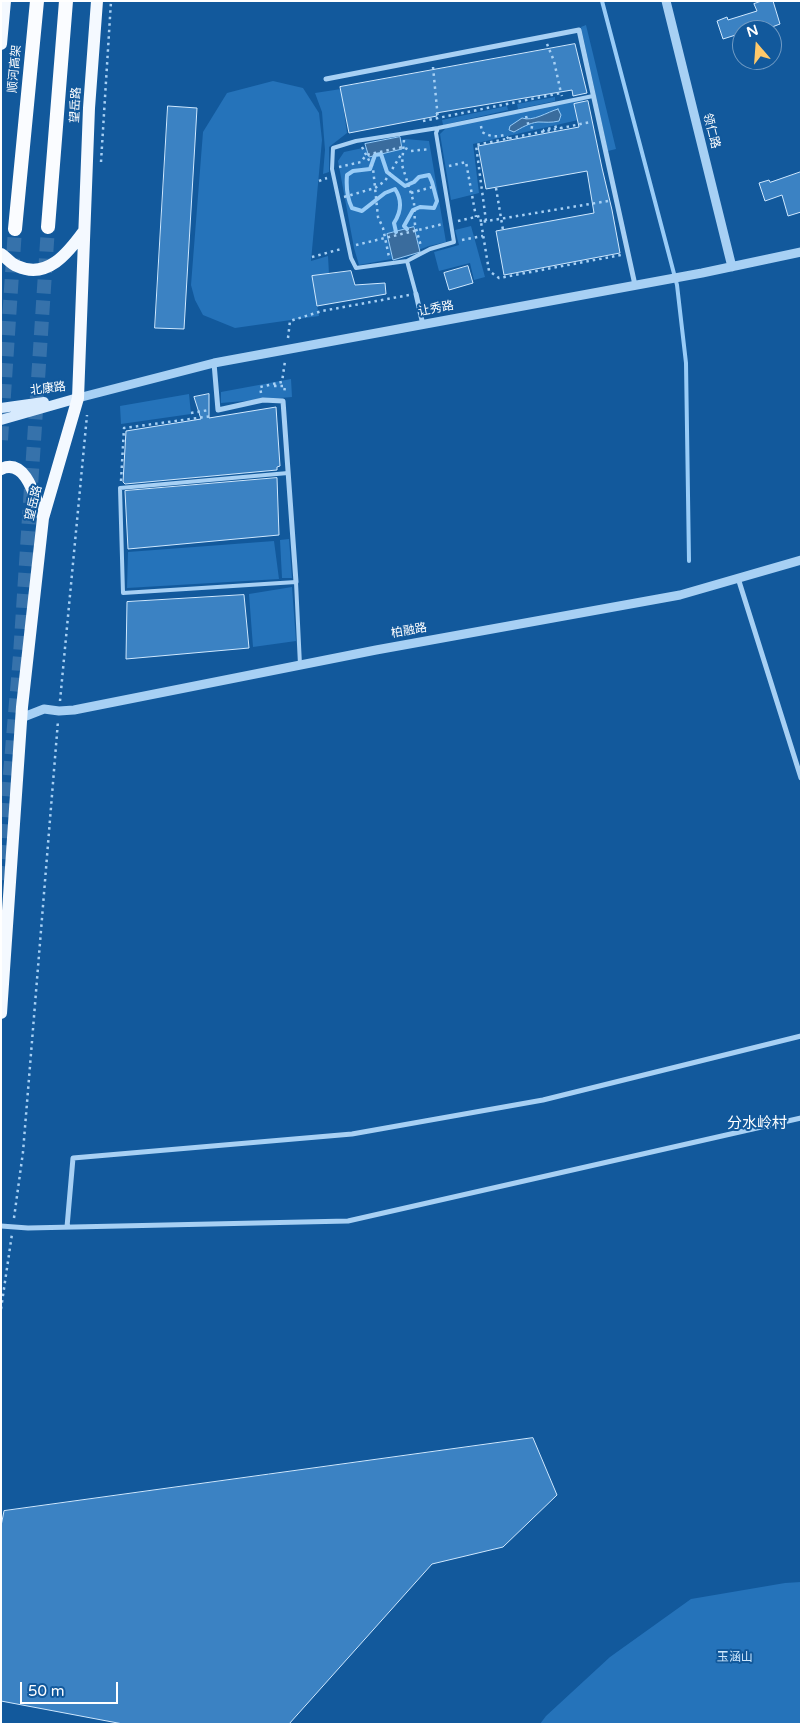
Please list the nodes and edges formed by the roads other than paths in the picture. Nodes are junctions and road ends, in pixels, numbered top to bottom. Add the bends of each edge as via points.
1 (6, 1) edge
2 (37, 1) edge
3 (66, 1) edge
4 (97, 1) edge
5 (666, 1) edge
6 (1, 44) edge
7 (326, 80) dead end
8 (593, 96) junction
9 (438, 128) junction
10 (48, 227) tunnel mouth
11 (15, 229) tunnel mouth
12 (84, 231) junction
13 (801, 252) edge
14 (1, 254) edge
15 (407, 262) junction
16 (732, 267) junction
17 (634, 285) junction
18 (416, 294) joint
19 (422, 325) junction
20 (214, 363) junction
21 (83, 397) junction
22 (1, 408) edge
23 (1, 420) edge
24 (1, 469) edge
25 (288, 473) junction
26 (42, 518) junction
27 (801, 560) edge
28 (738, 578) junction
29 (296, 582) junction
30 (300, 665) junction
31 (21, 718) junction
32 (801, 778) edge
33 (1, 1013) edge
34 (801, 1036) edge
35 (801, 1118) edge
36 (1, 1226) edge
37 (67, 1227) junction

1 - 6 main road
2 - 11 highway, 顺河高架
3 - 10 highway
4 - 12 main road, 望岳路
5 - 16 street, 领仁路
7 - 8 street via 579,30
8 - 9 lane
8 - 17 street
9 - 15 lane via 436,133 454,242
9 - 15 lane via 333,148 332,169 348,247 356,268
12 - 14 main road via 56,263 36,270 16,266
12 - 21 main road, 望岳路
13 - 16 street, 让秀路
15 - 18 lane
16 - 17 street, 让秀路
17 - 19 street, 让秀路
18 - 19 street
19 - 20 street, 让秀路
20 - 21 street, 让秀路
20 - 25 street via 218,410 263,400 283,400
21 - 22 main road, 北康路
21 - 23 main road, 北康路
21 - 26 main road, 望岳路
24 - 26 main road via 7,466 19,469 29,481
25 - 29 street
25 - 29 lane via 120,488 123,593
26 - 31 main road, 望岳路
27 - 28 street, 柏融路
28 - 30 street, 柏融路 via 680,595
28 - 32 street
29 - 30 lane
30 - 31 street, 柏融路 via 74,710 44,709
31 - 33 main road, 望岳路
34 - 37 street via 543,1100 352,1134 73,1158
35 - 37 street via 348,1221
36 - 37 street

